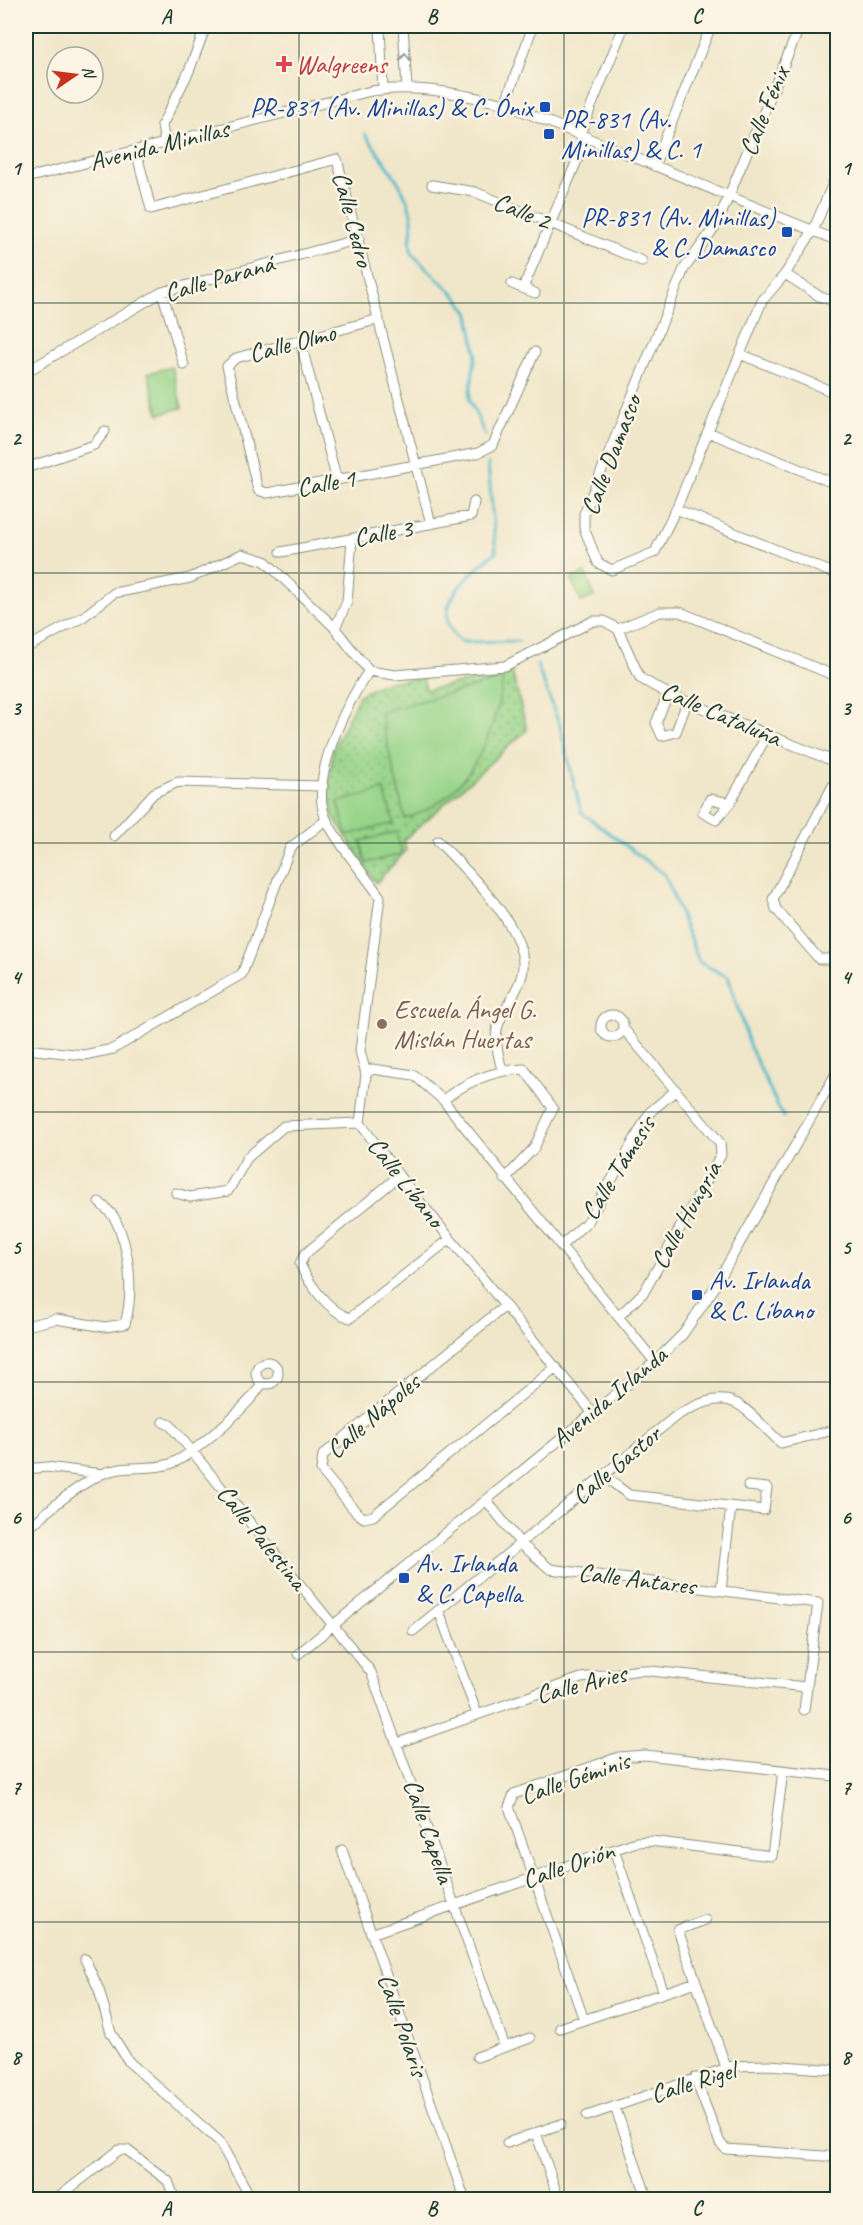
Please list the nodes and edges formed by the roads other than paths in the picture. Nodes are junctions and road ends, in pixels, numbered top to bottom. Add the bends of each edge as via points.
1 (206, 26) edge
2 (380, 26) edge
3 (403, 26) edge
4 (533, 26) edge
5 (624, 26) edge
6 (711, 26) edge
7 (800, 26) edge
8 (407, 88) junction
9 (383, 90) junction
10 (505, 104) junction
11 (583, 136) junction
12 (165, 144) junction
13 (136, 151) junction
14 (654, 166) junction
15 (837, 171) edge
16 (26, 178) edge
17 (432, 185) dead end
18 (729, 196) junction
19 (550, 223) junction
20 (813, 231) junction
21 (359, 239) junction
22 (837, 241) edge
23 (642, 261) dead end
24 (786, 274) junction
25 (512, 284) dead end
26 (523, 288) junction
27 (162, 292) junction
28 (535, 293) dead end
29 (837, 304) edge
30 (379, 319) junction
31 (300, 340) junction
32 (535, 352) dead end
33 (740, 354) junction
34 (184, 365) dead end
35 (26, 372) edge
36 (837, 394) edge
37 (240, 420) joint
38 (105, 431) dead end
39 (708, 432) junction
40 (417, 465) junction
41 (26, 468) edge
42 (337, 481) junction
43 (837, 485) edge
44 (474, 502) dead end
45 (676, 509) junction
46 (431, 524) junction
47 (352, 539) junction
48 (281, 552) dead end
49 (837, 575) edge
50 (335, 628) junction
51 (618, 629) junction
52 (26, 648) edge
53 (369, 671) junction
54 (837, 677) edge
55 (668, 694) junction
56 (687, 702) junction
57 (767, 735) junction
58 (837, 763) edge
59 (837, 776) edge
60 (323, 786) junction
61 (730, 803) dead end
62 (326, 820) junction
63 (114, 836) dead end
64 (438, 842) dead end
65 (837, 951) edge
66 (623, 1028) dead end
67 (26, 1049) edge
68 (502, 1070) junction
69 (837, 1070) edge
70 (366, 1074) junction
71 (676, 1090) junction
72 (443, 1100) junction
73 (360, 1123) junction
74 (399, 1176) junction
75 (505, 1179) junction
76 (176, 1193) dead end
77 (99, 1202) dead end
78 (450, 1239) junction
79 (561, 1246) junction
80 (506, 1306) junction
81 (618, 1317) junction
82 (26, 1326) edge
83 (655, 1362) junction
84 (556, 1367) junction
85 (262, 1383) dead end
86 (592, 1412) junction
87 (163, 1422) dead end
88 (837, 1429) edge
89 (191, 1450) junction
90 (26, 1470) edge
91 (102, 1474) junction
92 (604, 1476) junction
93 (748, 1486) dead end
94 (486, 1500) junction
95 (731, 1507) junction
96 (26, 1531) edge
97 (521, 1544) junction
98 (721, 1590) junction
99 (439, 1611) junction
100 (334, 1625) junction
101 (413, 1631) dead end
102 (298, 1654) dead end
103 (806, 1687) junction
104 (804, 1710) dead end
105 (477, 1714) junction
106 (398, 1743) junction
107 (783, 1771) junction
108 (835, 1776) dead end
109 (342, 1850) dead end
110 (614, 1850) junction
111 (534, 1877) junction
112 (455, 1905) junction
113 (705, 1920) dead end
114 (371, 1934) junction
115 (85, 1959) dead end
116 (696, 1982) junction
117 (664, 1993) junction
118 (584, 2020) junction
119 (560, 2028) dead end
120 (530, 2038) dead end
121 (505, 2047) junction
122 (477, 2057) dead end
123 (726, 2067) junction
124 (837, 2070) edge
125 (695, 2078) junction
126 (615, 2107) junction
127 (586, 2116) dead end
128 (561, 2124) dead end
129 (536, 2133) junction
130 (507, 2143) dead end
131 (837, 2157) edge
132 (55, 2199) edge
133 (175, 2199) edge
134 (252, 2199) edge
135 (465, 2199) edge
136 (559, 2199) edge
137 (648, 2199) edge

1 - 12 street via 162,125
2 - 9 street
8 -> 3 street
4 - 10 street
5 - 11 street
6 - 14 street
7 - 18 street, Calle Fénix
8 - 9 street, Avenida Minillas
8 - 10 street, Avenida Minillas via 450,91
9 - 12 street, Avenida Minillas
10 - 11 street, Avenida Minillas
11 - 14 street, Avenida Minillas
11 - 19 street
12 - 13 street, Avenida Minillas
13 - 16 street, Avenida Minillas
13 - 21 street, Calle Cedro via 151,209 337,159
14 - 18 street, Avenida Minillas
15 - 20 street, Calle Damasco
17 - 19 street, Calle 2 via 475,192
18 - 20 street, Avenida Minillas
18 - 45 street, Calle Damasco via 717,224 684,269 584,514 584,528 598,563 612,570 655,552
19 - 23 street, Calle 2
19 - 26 street
20 - 22 street, Avenida Minillas
20 - 24 street, Calle Damasco
21 - 27 street, Calle Paraná
21 - 30 street, Calle Cedro
24 - 29 street
24 - 33 street, Calle Damasco via 762,301
25 - 26 street
26 - 28 street
27 - 34 street
27 - 35 street, Calle Paraná
30 - 31 street, Calle Olmo
30 - 40 street, Calle Cedro
31 - 37 street, Calle Olmo via 236,358 227,366
31 - 42 street
32 - 40 street, Calle 1 via 493,445 465,456
33 - 36 street
33 - 39 street, Calle Damasco
37 - 42 street, Calle 1 via 258,490 267,493
38 - 41 street via 94,445
39 - 43 street
39 - 45 street, Calle Damasco
40 - 42 street, Calle 1
40 - 46 street, Calle Cedro
44 - 46 street, Calle 3 via 471,516
45 - 49 street
46 - 47 street, Calle 3
47 - 48 street, Calle 3
47 - 50 street via 346,602
50 - 52 street via 265,561 242,554 190,578 114,593 83,617
50 - 53 street
51 - 53 street via 604,621 593,621 506,666 395,675
51 - 54 street via 660,612 680,612
51 - 55 street, Calle Cataluña via 640,678
53 - 60 street via 351,696 332,738
55 - 56 street, Calle Cataluña
55 - 56 street via 656,723 662,736 676,732
56 - 57 street, Calle Cataluña
57 - 58 street, Calle Cataluña
57 - 61 street
59 - 65 street via 773,899 776,909 819,959 829,959
60 - 62 street
60 - 63 street via 178,782 154,793
62 - 67 street via 290,848 242,974 113,1049 84,1055
62 - 70 street, Calle Líbano via 380,897 360,1051
64 - 68 street via 487,894 516,937 525,960 521,980 497,1023 495,1043
66 - 71 street, Calle Hungría
68 - 72 street via 463,1084
68 - 75 street via 524,1069 553,1108 534,1148
69 - 83 street, Avenida Irlanda via 713,1290 683,1334
70 - 72 street via 372,1069 414,1075
70 - 73 street, Calle Líbano
71 - 79 street, Calle Támesis via 650,1112 589,1220
71 - 81 street, Calle Hungría via 720,1143 721,1155 644,1292
72 - 75 street
73 - 74 street, Calle Líbano
73 - 76 street via 284,1126 247,1158 228,1191 190,1197
74 - 78 street, Calle Líbano
74 - 78 street via 304,1254 300,1264 306,1276 338,1315 350,1318
75 - 79 street
77 - 82 street via 114,1216 124,1239 130,1305 125,1324 105,1327 56,1319
78 - 80 street, Calle Líbano
79 - 81 street
80 - 84 street, Calle Líbano
80 - 84 street, Calle Nápoles via 322,1455 321,1470 363,1518 373,1516
81 - 83 street
83 - 86 street, Avenida Irlanda
84 - 86 street, Calle Líbano
85 - 89 street via 248,1404
86 - 94 street, Avenida Irlanda
87 - 89 street, Calle Palestina
88 - 92 street, Calle Gastor via 781,1443 736,1402 718,1398 676,1416
89 - 91 street via 170,1464 122,1468
89 - 100 street, Calle Palestina
90 - 91 street via 47,1467
91 - 96 street via 49,1508
92 - 95 street via 629,1495
92 - 97 street, Calle Gastor
93 - 95 street via 767,1488 764,1510
94 - 97 street, Calle Antares
94 - 100 street, Avenida Irlanda
95 - 98 street
97 - 98 street, Calle Antares via 550,1569
97 - 99 street, Calle Gastor
98 - 103 street, Calle Antares via 818,1603
99 - 101 street, Calle Gastor
99 - 105 street
100 - 102 street, Avenida Irlanda
100 - 106 street, Calle Capella via 371,1672
103 - 104 street
103 - 105 street, Calle Aries via 641,1670 581,1678
105 - 106 street, Calle Aries
106 - 112 street, Calle Capella
107 - 108 street, Calle Géminis
107 - 110 street, Calle Orión via 772,1856 650,1841
107 - 111 street, Calle Géminis via 663,1757 619,1757 514,1794 509,1807
109 - 114 street, Calle Polaris
110 - 111 street, Calle Orión
110 - 117 street
111 - 112 street, Calle Orión
111 - 118 street, Calle Géminis
112 - 114 street, Calle Orión
112 - 121 street, Calle Capella
113 - 116 street via 678,1930
114 - 135 street, Calle Polaris
115 - 134 street via 111,2033 129,2062 219,2141
116 - 117 street
116 - 123 street
117 - 118 street
118 - 119 street
120 - 121 street
121 - 122 street
123 - 124 street, Calle Rigel via 769,2065
123 - 125 street, Calle Rigel
125 - 126 street, Calle Rigel
125 - 131 street via 720,2143 726,2149
126 - 127 street, Calle Rigel
126 - 137 street
128 - 129 street
129 - 130 street
129 - 136 street
132 - 133 street via 119,2150 127,2151 168,2181

